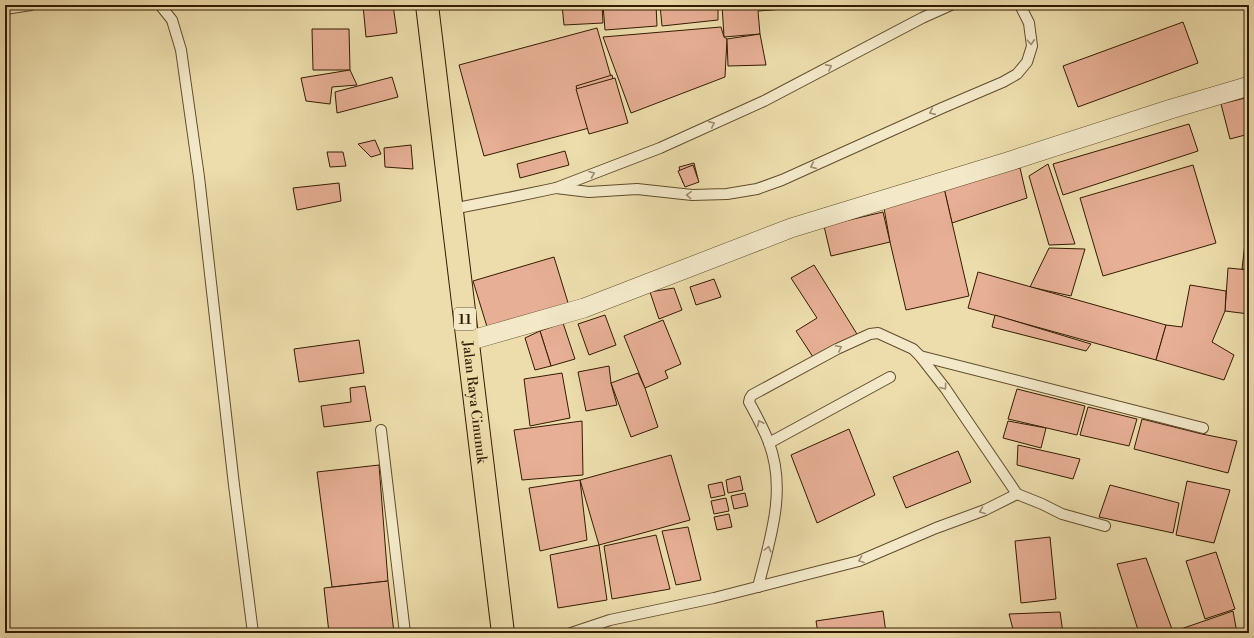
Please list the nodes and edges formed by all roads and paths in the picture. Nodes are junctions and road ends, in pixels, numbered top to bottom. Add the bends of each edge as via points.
1 (30, 5) edge
2 (160, 5) edge
3 (427, 5) edge
4 (952, 5) edge
5 (1020, 5) edge
6 (5, 9) edge
7 (1249, 86) edge
8 (556, 188) junction
9 (452, 209) junction
10 (468, 341) junction
11 (920, 356) junction
12 (890, 377) dead end
13 (1203, 428) dead end
14 (381, 430) dead end
15 (769, 443) junction
16 (1016, 494) junction
17 (1105, 526) dead end
18 (758, 586) junction
19 (254, 633) edge
20 (405, 633) edge
21 (504, 633) edge
22 (571, 633) edge

1 - 6 lane
2 - 19 lane via 172,20 181,50 200,177 234,485
3 - 9 highway, Jalan Raya Cinunuk / 11
8 -> 4 lane via 660,148 764,101 922,18
5 -> 8 lane via 1029,23 1032,46 1027,62 1017,74 782,180 757,189 727,194 692,195 637,190 589,192
7 - 10 street via 791,228 584,308
8 - 9 lane
9 - 10 highway, Jalan Raya Cinunuk / 11
10 - 21 highway, Jalan Raya Cinunuk / 11
11 - 13 lane
15 -> 11 lane via 749,402 752,395 870,334 878,333 913,349
11 -> 16 lane via 945,388
12 - 15 lane
14 - 20 lane
18 -> 15 lane via 772,533 778,486
16 - 17 lane via 1062,514
16 -> 18 lane via 985,510 859,561
18 - 22 lane via 610,620

